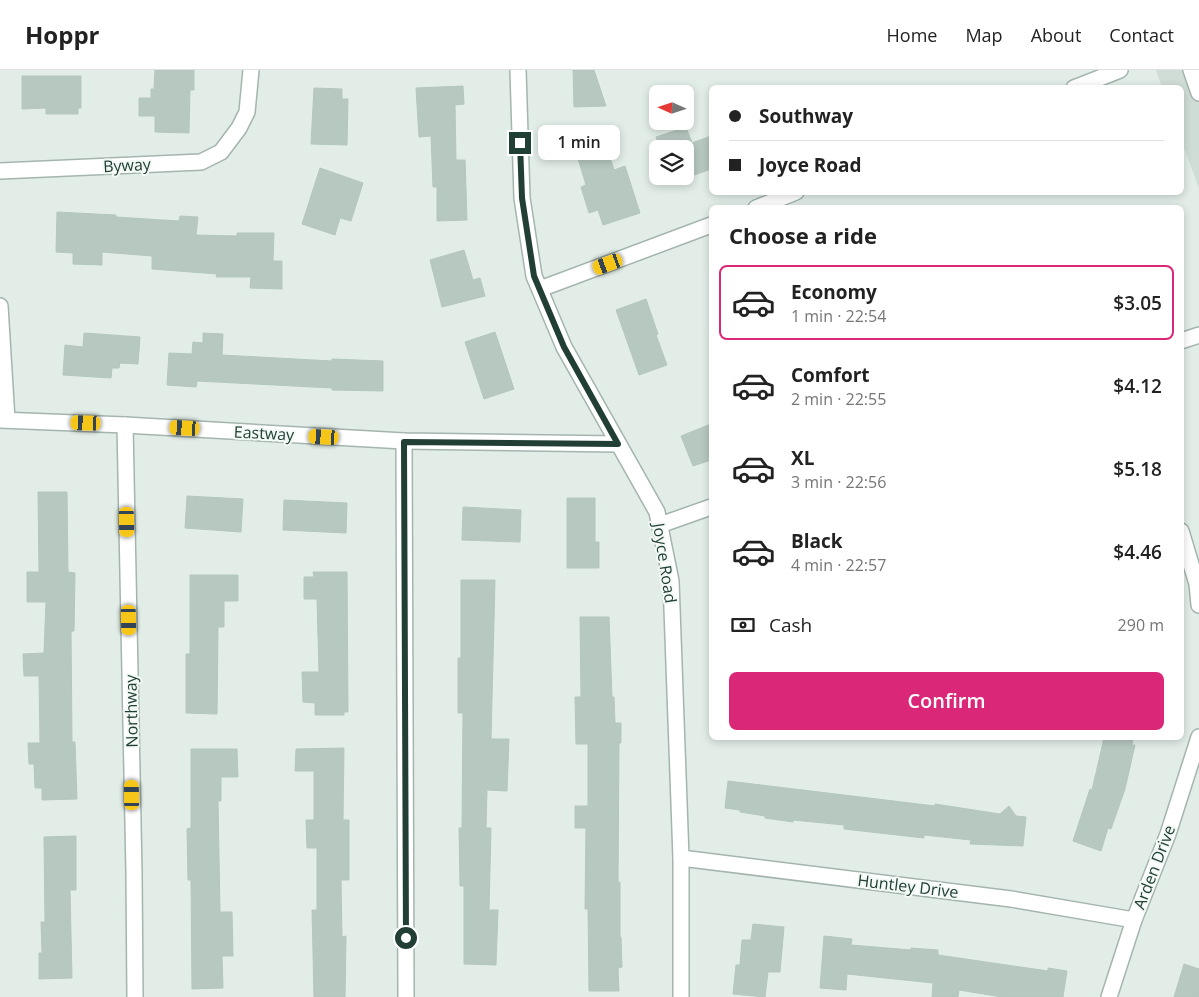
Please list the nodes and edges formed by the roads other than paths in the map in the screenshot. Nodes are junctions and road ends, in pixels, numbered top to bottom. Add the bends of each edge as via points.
1 (251, 70) edge
2 (518, 70) edge
3 (1120, 70) edge
4 (1191, 70) edge
5 (1082, 85) edge
6 (1199, 93) edge
7 (0, 171) edge
8 (788, 195) edge
9 (764, 205) edge
10 (709, 225) edge
11 (540, 289) junction
12 (0, 306) edge
13 (1199, 335) edge
14 (1184, 340) edge
15 (4, 420) edge
16 (125, 425) junction
17 (404, 442) junction
18 (618, 444) junction
19 (709, 508) edge
20 (660, 525) junction
21 (1184, 541) edge
22 (1199, 605) edge
23 (1199, 737) edge
24 (681, 858) junction
25 (1134, 920) junction
26 (135, 997) edge
27 (406, 997) edge
28 (681, 997) edge
29 (1109, 997) edge

1 - 7 street, Byway via 247,112 239,128 221,152 202,162
2 - 11 street, Joyce Road via 522,198 534,276
3 - 5 street
4 - 6 street
8 - 9 street
10 - 11 street
11 - 18 street, Joyce Road via 564,347
12 - 15 street
13 - 14 street
15 - 16 street, Eastway
16 - 17 street, Eastway
16 - 26 street, Northway
17 - 18 street, Eastway
17 - 27 street
18 - 20 street, Joyce Road via 657,512
19 - 20 street
20 - 24 street, Joyce Road via 671,581
21 - 22 street via 1197,584
23 - 25 street, Arden Drive via 1168,834
24 - 25 street, Huntley Drive via 1011,899
24 - 28 street, Joyce Road
25 - 29 street, Arden Drive

